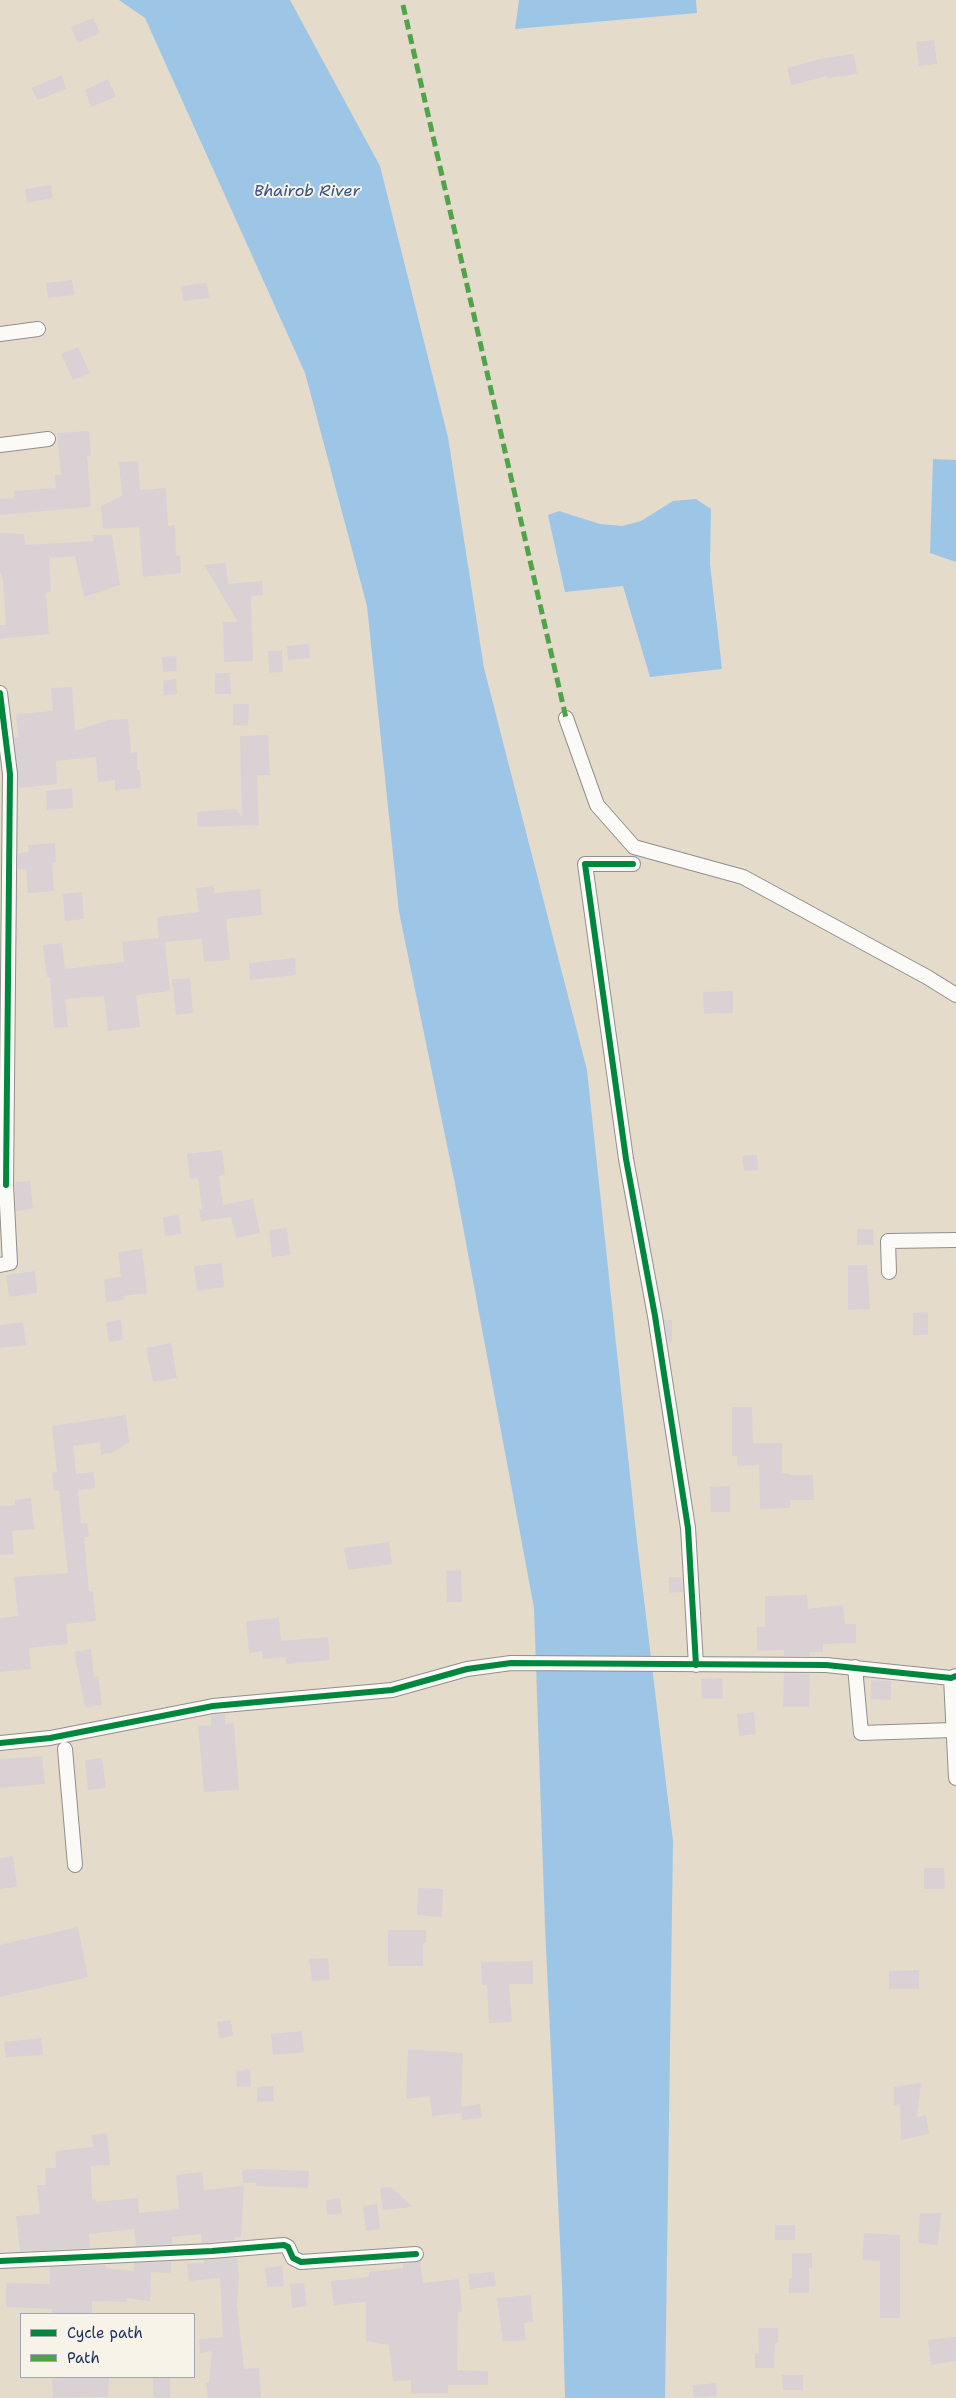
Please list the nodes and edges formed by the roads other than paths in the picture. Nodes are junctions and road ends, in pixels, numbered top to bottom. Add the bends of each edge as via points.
1 (38, 328) dead end
2 (0, 334) edge
3 (48, 440) dead end
4 (0, 445) edge
5 (0, 693) edge
6 (566, 718) dead end
7 (5, 774) edge
8 (633, 864) dead end
9 (956, 995) edge
10 (3, 1186) edge
11 (956, 1240) edge
12 (0, 1265) edge
13 (889, 1272) dead end
14 (696, 1665) junction
15 (855, 1667) junction
16 (953, 1677) edge
17 (954, 1730) junction
18 (0, 1744) edge
19 (65, 1750) dead end
20 (956, 1778) edge
21 (75, 1866) dead end
22 (416, 2254) dead end
23 (0, 2261) edge

1 - 2 street
3 - 4 street
5 - 7 street
6 - 9 street via 597,805 634,847 743,877
7 - 10 street
8 - 14 street via 586,864 626,1159 655,1316 688,1528
10 - 12 street via 10,1263
11 - 13 street via 888,1241
14 - 15 street
14 - 18 street via 511,1663 467,1669 392,1690 214,1706 50,1738
15 - 16 street
15 - 17 street via 861,1733
16 - 17 street
17 - 20 street
19 - 21 street
22 - 23 street via 301,2262 293,2258 284,2245

